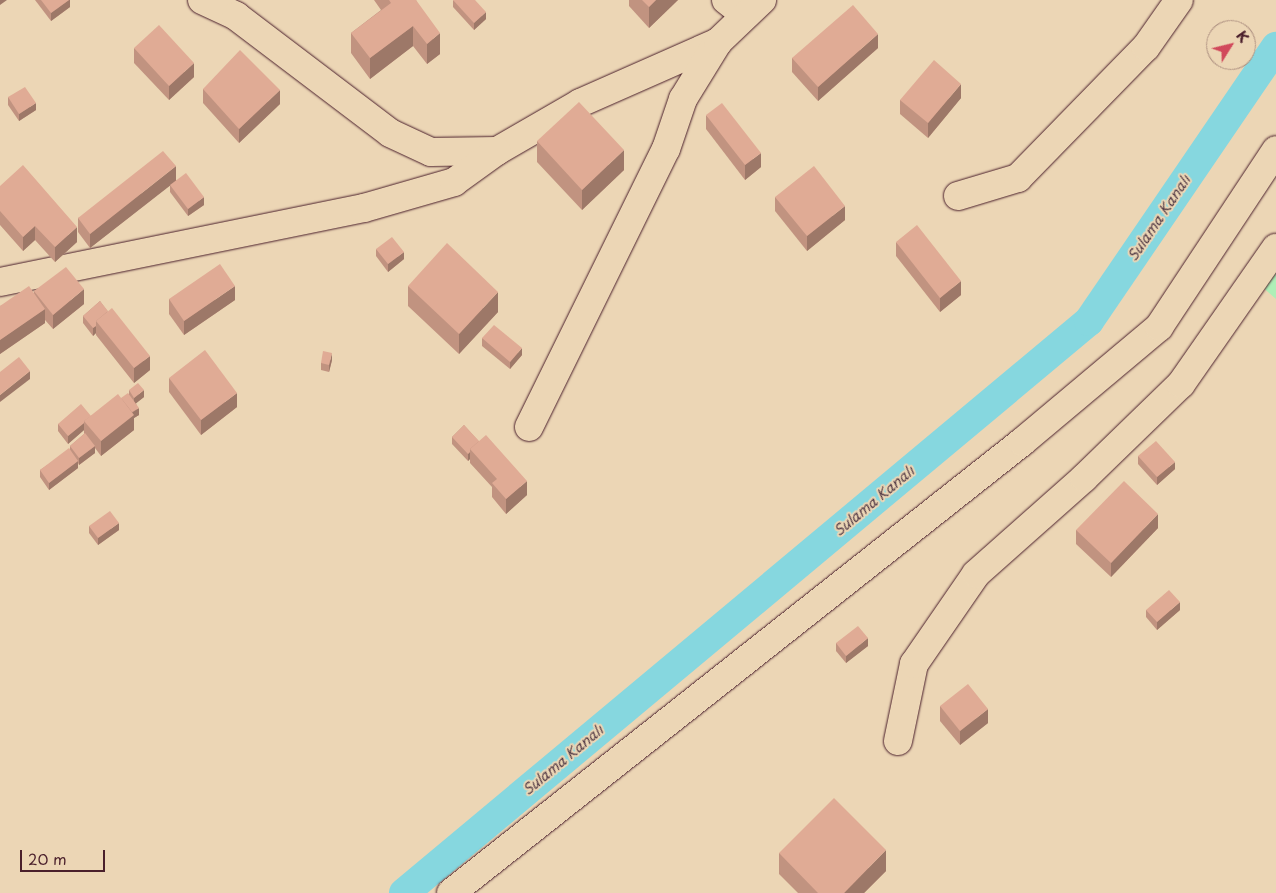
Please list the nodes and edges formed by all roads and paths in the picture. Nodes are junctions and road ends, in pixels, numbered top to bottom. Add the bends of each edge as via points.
1 (202, 0) edge
2 (1179, 0) edge
3 (744, 5) edge
4 (718, 42) junction
5 (1276, 150) edge
6 (497, 151) junction
7 (958, 196) dead end
8 (1276, 248) edge
9 (0, 282) edge
10 (529, 427) dead end
11 (898, 741) dead end
12 (451, 893) edge

1 - 6 street via 236,16 390,133 430,152
2 - 7 street via 1146,47 1018,178
3 - 4 street
4 - 6 street via 580,103
4 - 10 street via 682,99 666,149
5 - 12 street via 1159,327 1022,442
6 - 9 street via 454,182 364,208
8 - 11 street via 1181,384 1084,478 976,574 914,664

